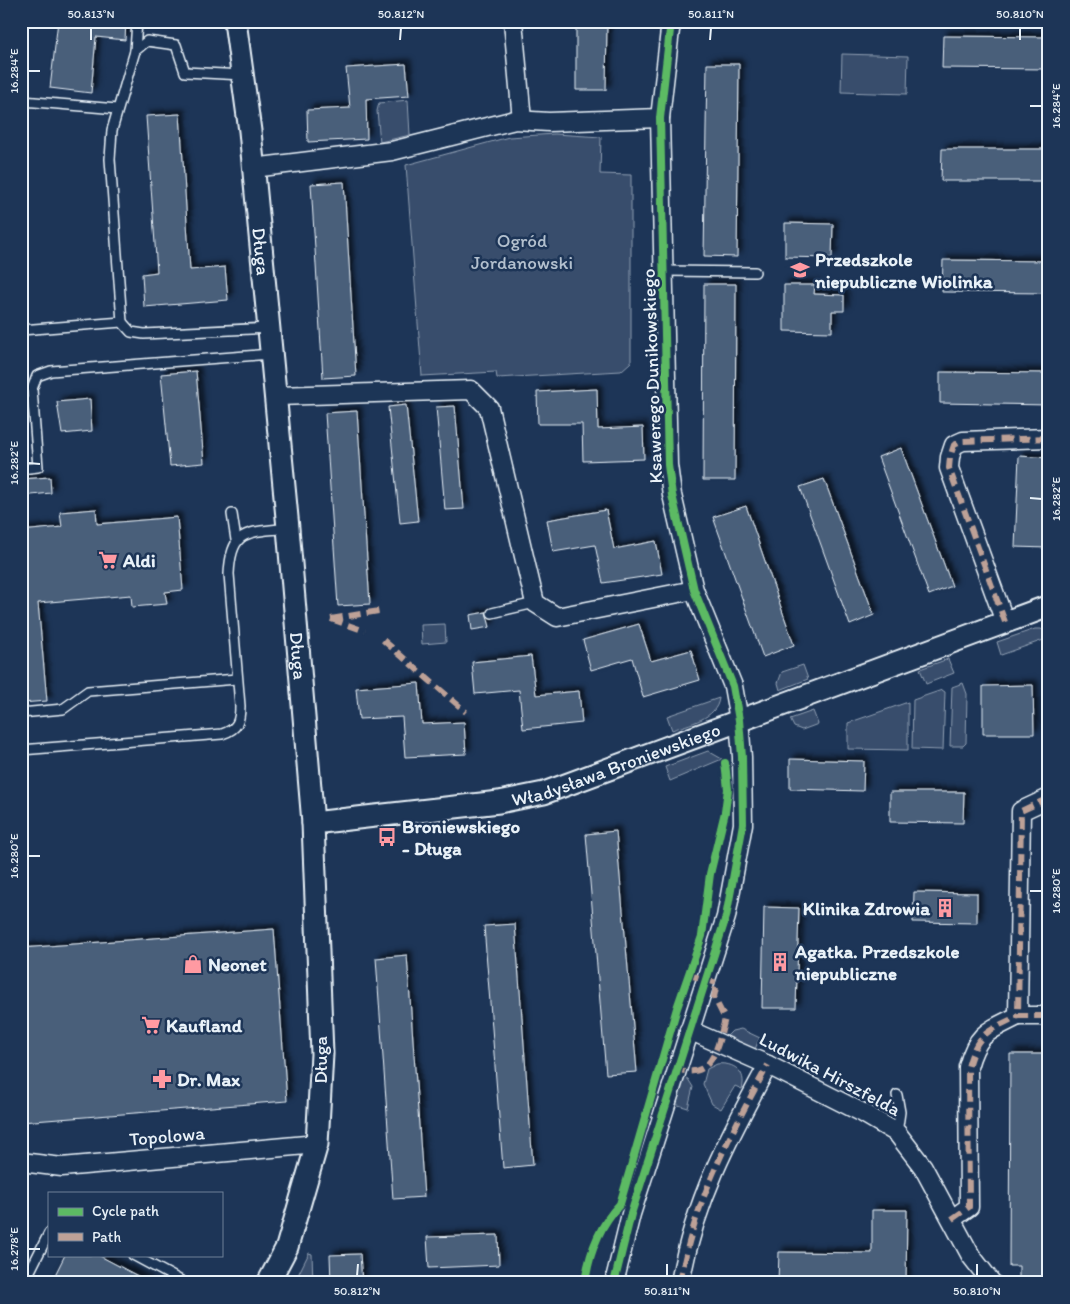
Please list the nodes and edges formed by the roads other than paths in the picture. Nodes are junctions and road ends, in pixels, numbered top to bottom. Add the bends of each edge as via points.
1 (137, 21) edge
2 (235, 21) edge
3 (514, 21) edge
4 (673, 21) edge
5 (135, 51) junction
6 (244, 75) junction
7 (23, 102) dead end
8 (117, 109) junction
9 (660, 118) junction
10 (522, 120) junction
11 (253, 168) junction
12 (665, 271) junction
13 (755, 272) dead end
14 (122, 322) junction
15 (270, 328) junction
16 (21, 330) edge
17 (273, 354) junction
18 (277, 396) junction
19 (1049, 438) edge
20 (21, 469) edge
21 (232, 514) dead end
22 (288, 528) junction
23 (236, 540) junction
24 (694, 590) junction
25 (535, 603) junction
26 (1049, 606) edge
27 (492, 613) dead end
28 (1005, 622) junction
29 (237, 679) junction
30 (21, 712) edge
31 (739, 720) junction
32 (21, 750) edge
33 (1049, 798) edge
34 (313, 823) junction
35 (1018, 1016) junction
36 (1049, 1016) edge
37 (689, 1030) junction
38 (768, 1065) junction
39 (897, 1095) dead end
40 (897, 1133) junction
41 (317, 1144) junction
42 (21, 1162) edge
43 (952, 1219) junction
44 (48, 1236) edge
45 (135, 1256) edge
46 (24, 1283) edge
47 (185, 1283) edge
48 (268, 1283) edge
49 (614, 1283) edge
50 (680, 1283) edge
51 (992, 1283) edge

1 - 5 lane
2 - 6 street, Długa
3 - 10 street
4 - 9 street, Ksawerego Dunikowskiego
5 - 6 lane via 147,41 176,45 185,72
5 - 8 lane
6 - 11 street, Długa
7 - 8 lane
8 - 14 lane via 110,160
9 - 10 street
9 - 12 street, Ksawerego Dunikowskiego
10 - 11 street via 392,151
11 - 15 street, Długa
12 - 13 lane
12 - 24 street, Ksawerego Dunikowskiego via 668,465
14 - 15 lane via 131,332 144,334
14 - 16 lane
15 - 17 street, Długa
17 - 18 street, Długa
17 - 20 lane via 51,371 37,376 32,389 38,467
18 - 22 street, Długa
18 - 25 street via 470,390 490,408
19 - 28 street via 963,441 954,444 950,456 949,468
21 - 23 lane
22 - 23 lane via 252,533
22 - 34 street, Długa
23 - 29 lane via 230,553 229,574
24 - 25 street via 557,617
24 - 31 street, Ksawerego Dunikowskiego via 732,686
25 - 27 lane
26 - 28 street, Władysława Broniewskiego
28 - 31 street, Władysława Broniewskiego
29 - 30 lane via 88,691 62,709
29 - 32 lane via 240,721 233,730 222,734
31 - 34 street, Władysława Broniewskiego via 544,793 499,802
31 - 37 street, Ksawerego Dunikowskiego via 743,824 726,917
33 - 35 street via 1021,811
34 - 41 street, Długa via 322,1054
35 - 36 street
35 - 43 street via 988,1031 973,1046 968,1067 969,1207
37 - 38 street, Ludwika Hirszfelda
37 - 49 street, Ksawerego Dunikowskiego via 631,1214
38 - 40 street, Ludwika Hirszfelda
38 - 50 street via 727,1139 704,1192
39 - 40 lane via 900,1112
40 - 43 street, Ludwika Hirszfelda via 923,1167
41 - 42 street, Topolowa via 62,1167
41 - 48 street, Długa via 287,1247
43 - 51 street, Ludwika Hirszfelda via 971,1256
44 - 46 lane
45 - 47 lane

